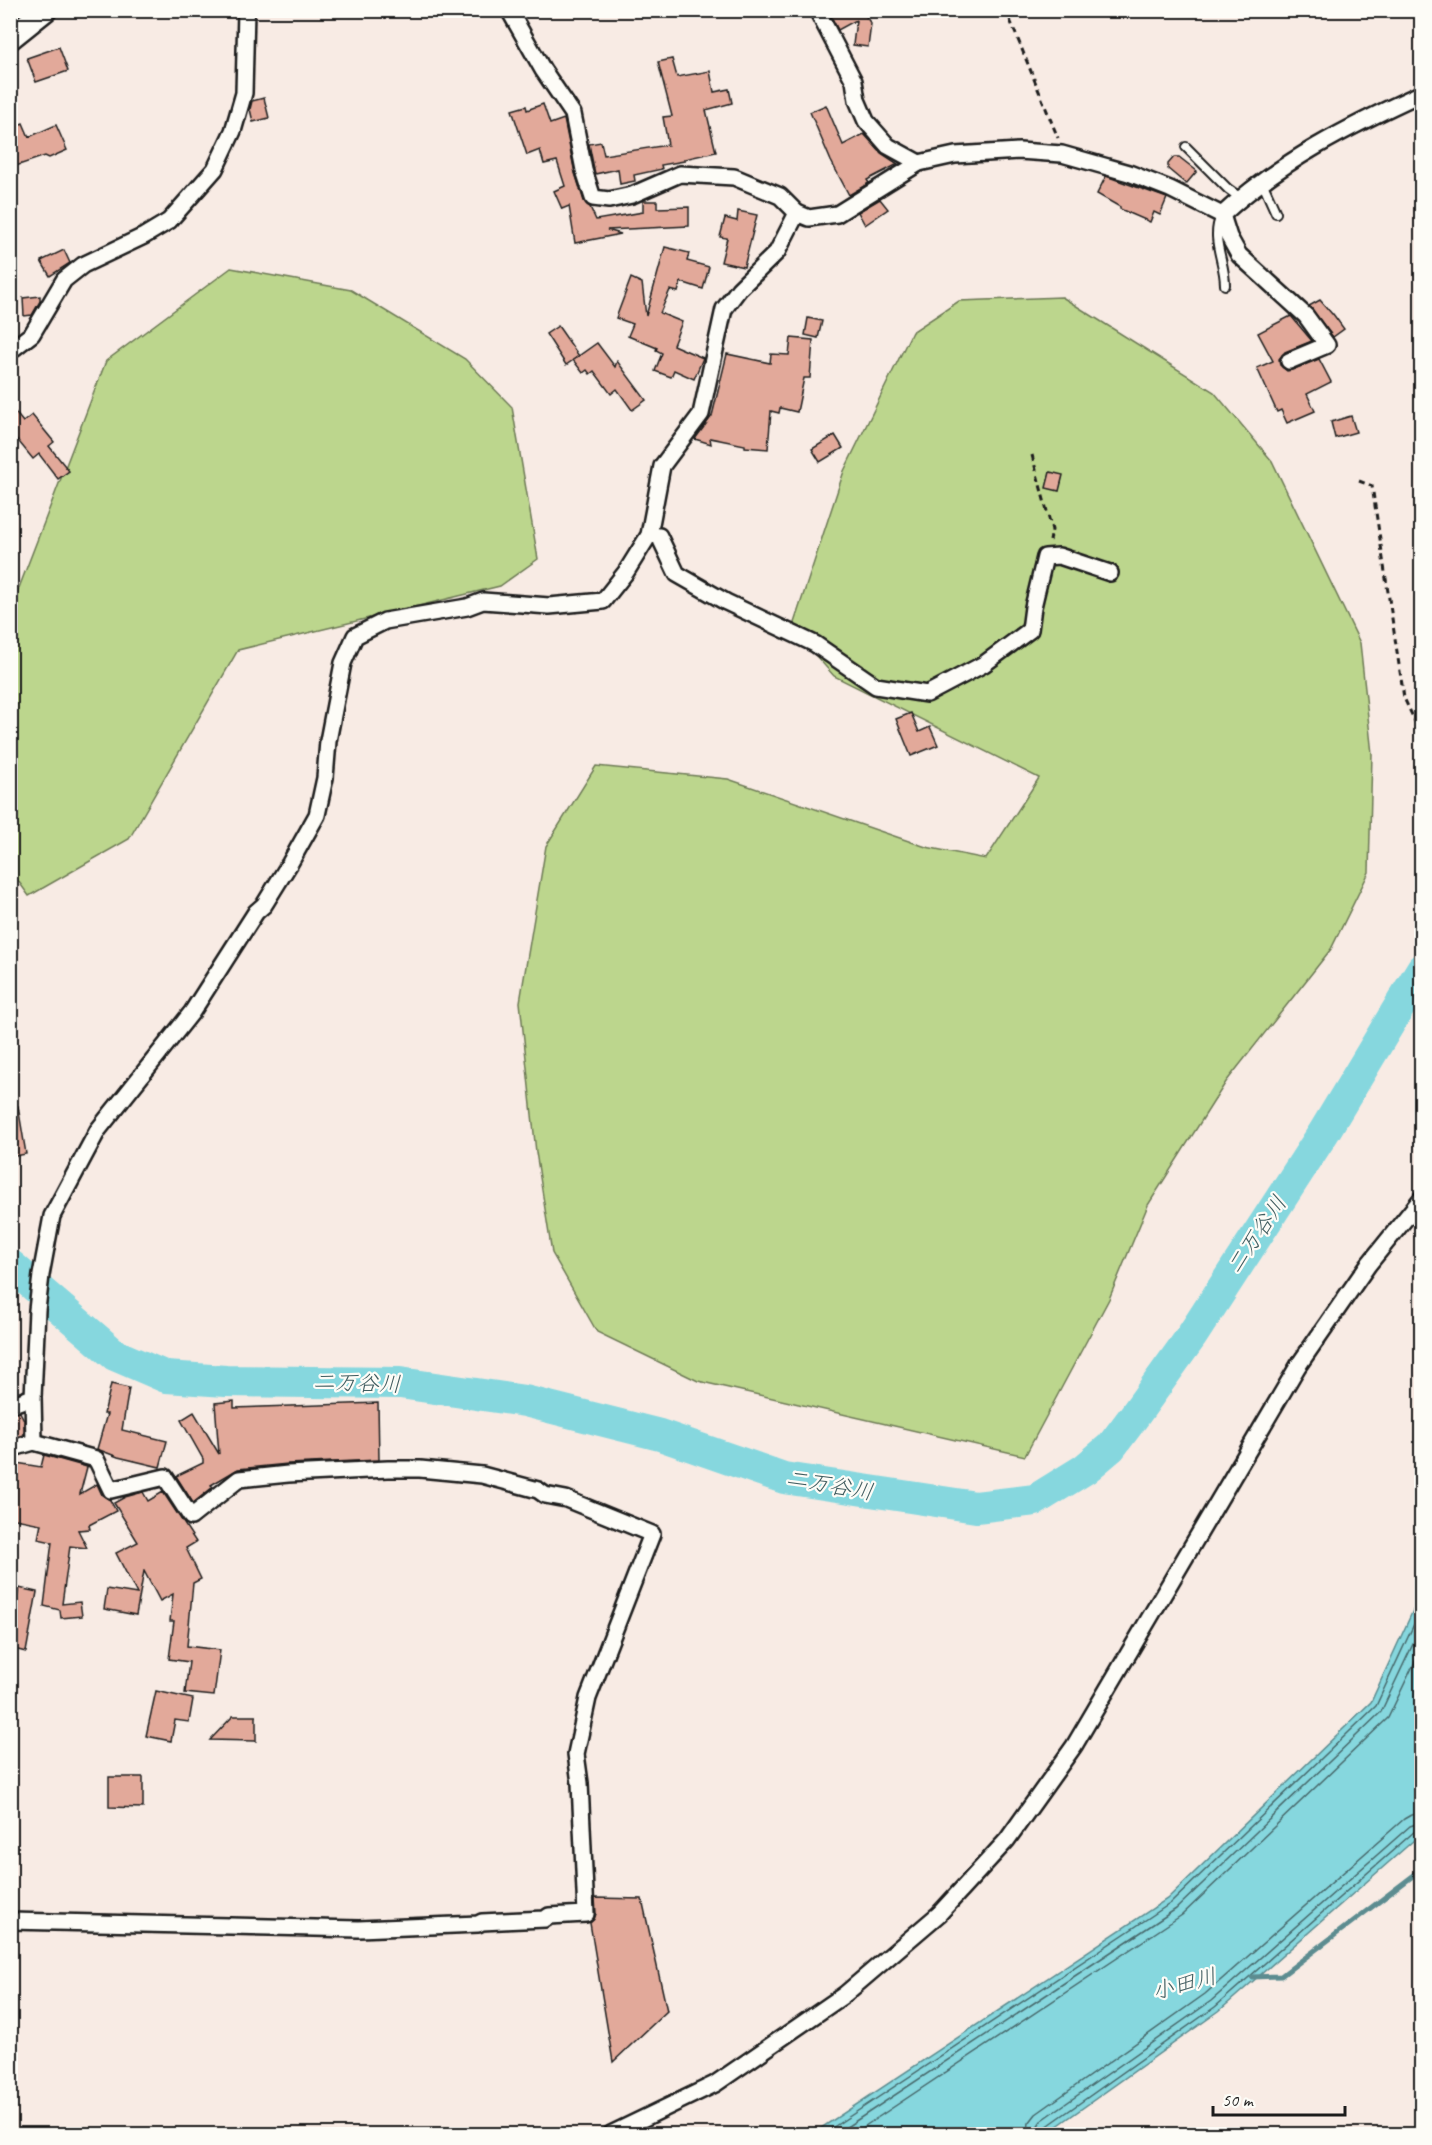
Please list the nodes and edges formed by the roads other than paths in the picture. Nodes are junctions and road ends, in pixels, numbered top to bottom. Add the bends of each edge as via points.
1 (45, 10) edge
2 (246, 10) edge
3 (509, 10) edge
4 (816, 10) edge
5 (10, 39) edge
6 (1422, 93) edge
7 (1186, 147) dead end
8 (919, 163) junction
9 (1262, 182) junction
10 (1242, 199) junction
11 (797, 213) junction
12 (1276, 213) dead end
13 (1222, 215) junction
14 (1225, 285) dead end
15 (10, 351) edge
16 (1289, 361) dead end
17 (649, 535) junction
18 (1110, 573) dead end
19 (1422, 1198) edge
20 (33, 1397) junction
21 (10, 1405) edge
22 (34, 1442) junction
23 (10, 1449) edge
24 (10, 1921) edge
25 (611, 2134) edge

1 - 5 street
2 - 15 street via 244,93 216,169 169,221 83,265 64,280 32,334
3 - 11 street via 573,114 593,198 609,200 632,195 680,174 734,177 780,196
4 - 8 street via 854,81 866,121 888,146
6 - 9 street via 1296,157
7 - 10 lane
8 - 11 street via 837,214 810,218
8 - 13 street via 983,153 1062,154 1129,173
9 - 10 street
9 - 12 lane
10 - 13 street
11 - 17 street via 777,252 724,309 701,414 662,466
13 - 14 lane via 1216,227
13 - 16 street via 1239,255 1306,316 1327,345
17 - 18 street via 659,536 677,574 815,644 876,686 927,694 984,664 1030,630 1045,557 1059,556
17 - 20 street via 627,572 603,601 549,606 483,601 385,621 355,636 343,663 316,815 280,880 192,1012 99,1130 52,1216 37,1310
19 - 25 street via 1368,1265 1298,1366 1074,1746 1007,1840 939,1914 844,1995 716,2084
20 - 21 street
20 - 22 street
22 - 23 street
22 - 24 street via 96,1459 111,1490 165,1478 191,1517 239,1479 420,1469 482,1475 538,1490 652,1534 588,1698 576,1754 586,1914 359,1929

